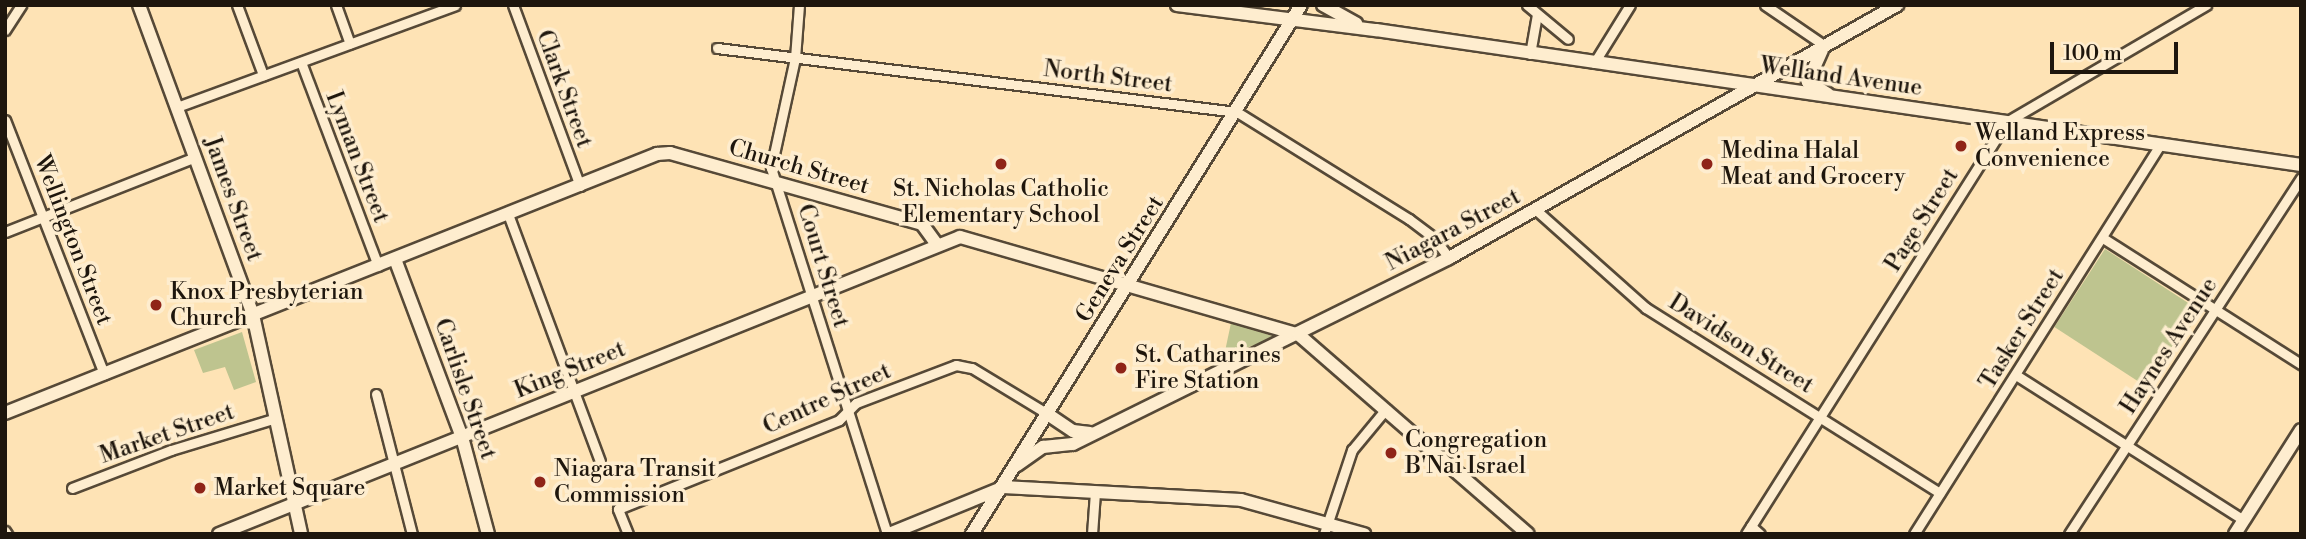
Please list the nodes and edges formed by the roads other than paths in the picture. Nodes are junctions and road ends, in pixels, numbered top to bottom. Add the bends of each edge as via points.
1 (21, 5) edge
2 (139, 5) edge
3 (237, 5) edge
4 (336, 5) edge
5 (455, 5) edge
6 (513, 5) edge
7 (799, 5) edge
8 (1177, 5) edge
9 (1301, 5) edge
10 (1323, 5) edge
11 (1527, 5) edge
12 (1630, 5) edge
13 (1765, 5) edge
14 (1897, 5) edge
15 (2206, 5) edge
16 (1537, 16) junction
17 (1292, 21) junction
18 (5, 30) edge
19 (1376, 30) junction
20 (1568, 39) dead end
21 (350, 44) junction
22 (1825, 46) junction
23 (718, 48) dead end
24 (1530, 54) junction
25 (795, 58) junction
26 (301, 62) junction
27 (1594, 63) junction
28 (263, 75) junction
29 (1754, 85) junction
30 (1838, 98) junction
31 (177, 107) junction
32 (1237, 112) junction
33 (5, 120) edge
34 (2006, 122) junction
35 (2161, 145) junction
36 (195, 157) junction
37 (2301, 165) edge
38 (2301, 178) edge
39 (777, 181) junction
40 (580, 186) junction
41 (1536, 210) junction
42 (508, 214) junction
43 (43, 217) junction
44 (5, 232) edge
45 (2103, 238) junction
46 (937, 245) junction
47 (1449, 258) junction
48 (395, 259) junction
49 (378, 266) junction
50 (1129, 285) junction
51 (811, 295) junction
52 (2215, 311) junction
53 (253, 315) junction
54 (1299, 335) junction
55 (2301, 364) edge
56 (104, 374) junction
57 (2016, 375) junction
58 (574, 391) junction
59 (376, 394) dead end
60 (1386, 409) junction
61 (847, 411) junction
62 (5, 412) edge
63 (1046, 413) junction
64 (1820, 417) junction
65 (276, 418) junction
66 (2301, 430) edge
67 (1093, 432) junction
68 (462, 437) junction
69 (2128, 445) junction
70 (600, 461) dead end
71 (397, 462) junction
72 (1017, 465) junction
73 (1003, 487) junction
74 (72, 488) dead end
75 (1095, 492) junction
76 (1940, 493) junction
77 (295, 504) junction
78 (2244, 520) junction
79 (1325, 528) edge
80 (1748, 530) edge
81 (219, 534) edge
82 (301, 534) edge
83 (412, 534) edge
84 (488, 534) edge
85 (628, 534) edge
86 (888, 534) edge
87 (972, 534) edge
88 (1092, 534) edge
89 (1364, 534) edge
90 (1528, 534) edge
91 (1760, 534) edge
92 (1914, 534) edge
93 (2069, 534) edge
94 (2235, 534) edge

1 - 18 street
2 - 31 main road, James Street
3 - 28 street
4 - 21 street
5 - 21 street
6 - 40 street, Clark Street
7 - 25 street, Court Street
8 - 17 main road
9 - 17 main road, Geneva Street
10 - 19 main road via 1343,19
11 - 16 street
12 - 27 street
13 - 22 street
14 - 22 main road, Niagara Street
15 - 34 street, Page Street
16 - 20 street
16 - 24 street
17 - 19 main road
17 - 32 main road, Geneva Street
19 - 24 main road, Welland Avenue
21 - 26 street
22 - 29 main road, Niagara Street
22 - 30 main road via 1808,82
23 - 25 street, North Street
24 - 27 main road, Welland Avenue
25 - 32 street, North Street
25 - 39 street, Court Street via 771,168
26 - 28 street
26 - 49 street, Lyman Street
27 - 29 main road, Welland Avenue
28 - 31 street
29 - 30 main road, Welland Avenue
29 - 41 main road, Niagara Street
30 - 34 main road, Welland Avenue
31 - 36 main road, James Street
32 - 47 street, North Street via 1409,219 1434,238
32 - 50 main road, Geneva Street
33 - 43 street, Wellington Street
34 - 35 main road, Welland Avenue
34 - 64 street, Page Street
35 - 37 main road, Welland Avenue
35 - 45 street, Tasker Street
36 - 43 street
36 - 53 main road, James Street
38 - 52 street, Haynes Avenue
39 - 40 main road, Church Street via 670,153
39 - 46 main road, Church Street via 922,224
39 - 51 street, Court Street
40 - 42 main road, Church Street
41 - 47 main road, Niagara Street
41 - 64 street, Davidson Street via 1646,308
42 - 48 main road, Church Street
42 - 58 street
43 - 44 street
43 - 56 street, Wellington Street
45 - 52 street
45 - 57 street, Tasker Street
46 - 50 main road via 967,237
46 - 51 main road, King Street
47 - 54 main road, Niagara Street
48 - 49 main road, Church Street
48 - 68 main road, Carlisle Street
49 - 53 main road, Church Street
50 - 54 main road
50 - 63 main road, Geneva Street
51 - 58 main road, King Street
51 - 61 street, Court Street
52 - 55 street
52 - 69 street, Haynes Avenue
53 - 56 main road, Church Street
53 - 65 main road, James Street
54 - 60 main road
54 - 67 main road, Niagara Street
56 - 62 main road, Church Street
57 - 69 street
57 - 76 street, Tasker Street
58 - 68 main road, King Street
58 - 70 street
59 - 71 street
60 - 79 street via 1352,450
60 - 90 main road
61 - 63 street, Centre Street via 856,403 963,364
61 - 85 street, Centre Street via 839,420 618,509
61 - 86 street, Court Street
63 - 67 main road via 1073,431
63 - 72 main road, Geneva Street
64 - 76 street, Davidson Street
64 - 80 street, Page Street
65 - 74 street, Market Street via 171,450
65 - 77 main road, James Street
66 - 78 main road
67 - 72 main road, Niagara Street via 1073,444 1043,447
68 - 71 main road, King Street
68 - 84 main road, Carlisle Street
69 - 78 street
69 - 93 street, Haynes Avenue
71 - 77 main road, King Street
71 - 83 street
72 - 73 main road, Geneva Street
73 - 75 main road
73 - 86 main road
73 - 87 main road, Geneva Street
75 - 79 main road via 1241,500
75 - 88 street
76 - 92 street, Tasker Street
77 - 81 main road, King Street
77 - 82 main road, James Street
78 - 94 main road
79 - 89 main road
80 - 91 street

